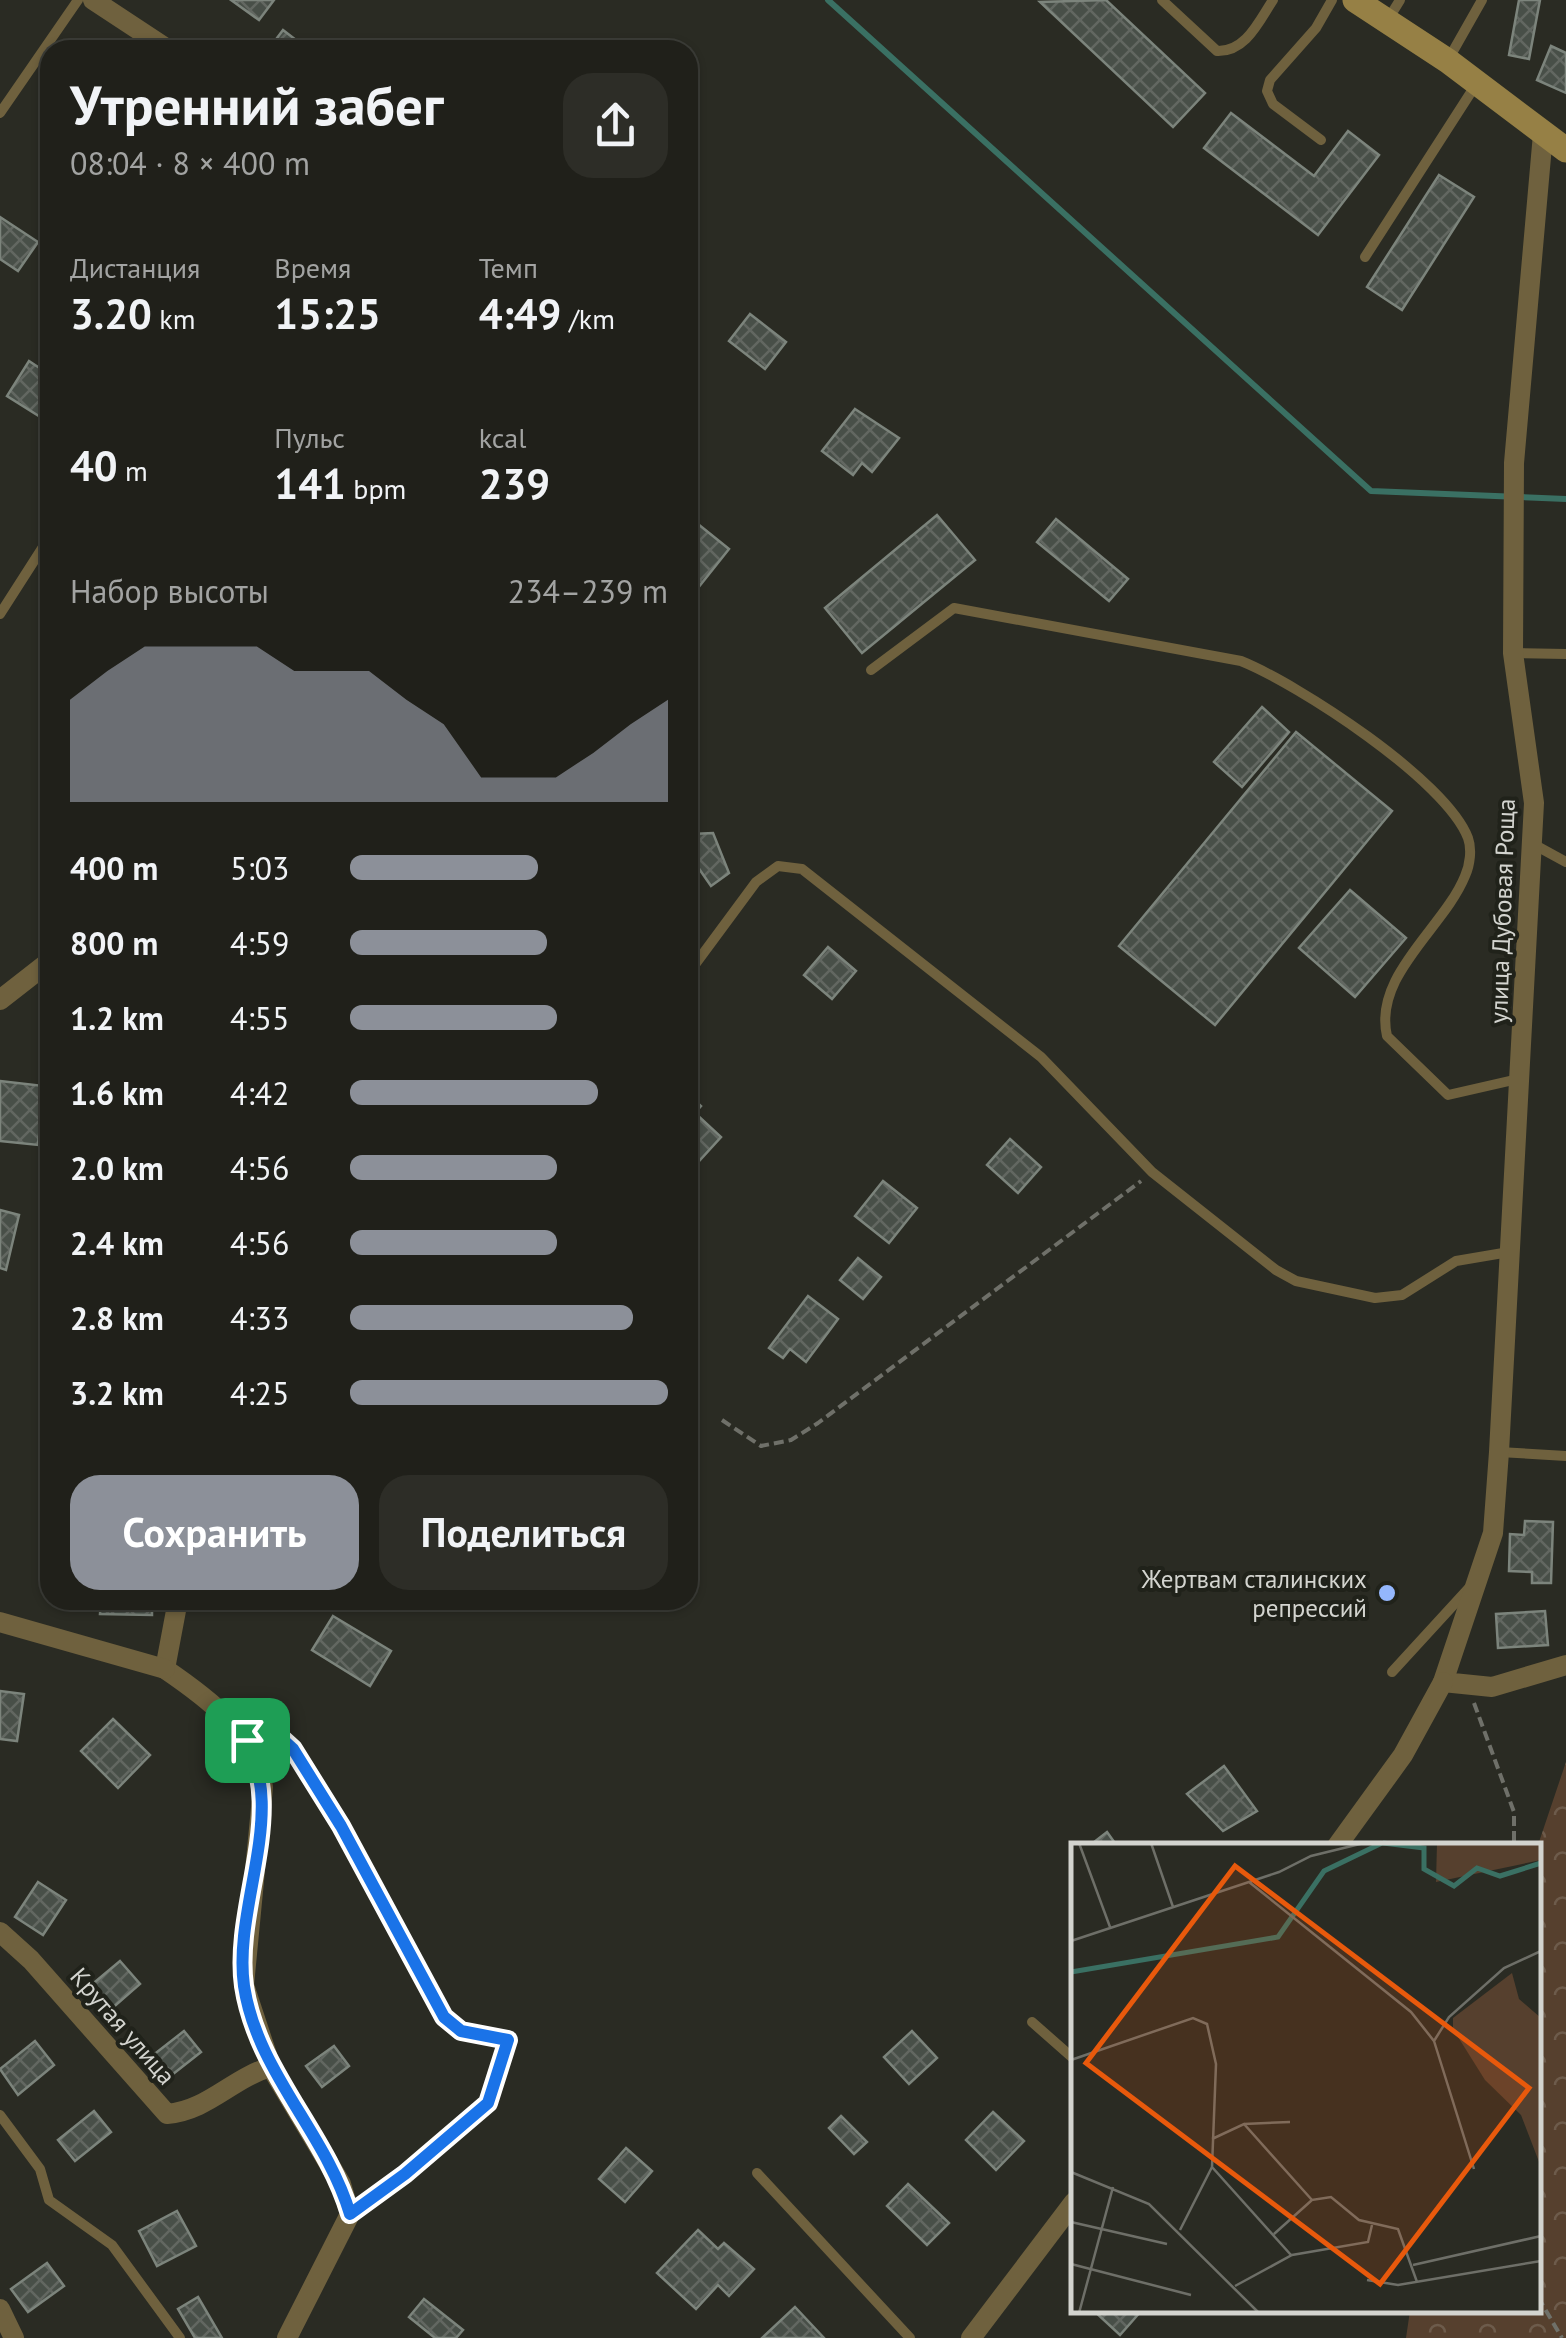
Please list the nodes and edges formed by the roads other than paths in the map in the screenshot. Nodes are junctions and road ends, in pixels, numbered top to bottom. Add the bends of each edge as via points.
1 (78, 0) edge
2 (93, 0) edge
3 (1162, 0) edge
4 (1274, 0) edge
5 (1332, 0) edge
6 (1355, 0) edge
7 (1482, 0) edge
8 (1393, 11) edge
9 (51, 40) edge
10 (153, 40) edge
11 (40, 56) edge
12 (1448, 60) junction
13 (1477, 82) junction
14 (0, 114) edge
15 (1543, 134) junction
16 (1321, 140) dead end
17 (1566, 150) edge
18 (1365, 258) dead end
19 (40, 552) edge
20 (0, 614) edge
21 (1513, 653) junction
22 (1566, 654) edge
23 (871, 670) dead end
24 (1532, 844) junction
25 (1566, 862) edge
26 (698, 960) edge
27 (40, 969) edge
28 (0, 1000) edge
29 (1519, 1079) junction
30 (1510, 1252) junction
31 (1499, 1452) junction
32 (1566, 1456) edge
33 (1477, 1580) junction
34 (176, 1610) edge
35 (0, 1622) edge
36 (1566, 1665) edge
37 (165, 1669) junction
38 (1392, 1672) dead end
39 (1443, 1682) junction
40 (235, 1726) junction
41 (1338, 1843) edge
42 (0, 1932) edge
43 (1032, 2022) dead end
44 (1071, 2056) edge
45 (271, 2067) junction
46 (0, 2114) edge
47 (757, 2174) dead end
48 (1071, 2206) edge
49 (350, 2214) junction
50 (0, 2309) edge
51 (14, 2338) edge
52 (180, 2338) edge
53 (286, 2338) edge
54 (910, 2338) edge
55 (971, 2338) edge

1 - 9 lane
2 - 10 street
3 - 4 lane via 1217,51 1228,52 1242,45
5 - 16 lane via 1267,91 1273,104
6 - 8 street
7 - 12 lane
8 - 12 street
11 - 14 lane
12 - 13 street
13 - 15 street
13 - 18 lane
15 - 17 street
15 - 21 street, улица Дубовая Роща via 1514,463
19 - 20 lane
21 - 22 lane
21 - 24 street, улица Дубовая Роща via 1534,803
23 - 29 lane via 954,608 1241,661 1268,672 1391,753 1454,814 1469,840 1466,875 1385,1002 1388,1036 1448,1096
24 - 25 lane
24 - 29 street, улица Дубовая Роща
26 - 30 lane via 756,882 778,866 802,869 1041,1057 1152,1172 1296,1281 1375,1298 1402,1295 1456,1261
27 - 28 street
29 - 30 street, улица Дубовая Роща
30 - 31 street, улица Дубовая Роща
31 - 32 lane
31 - 33 street, улица Дубовая Роща via 1492,1533
33 - 38 lane
33 - 39 street, улица Дубовая Роща
34 - 37 street
35 - 37 street
36 - 39 street via 1492,1687
37 - 40 street
39 - 41 street, улица Дубовая Роща via 1404,1754
40 - 45 street via 255,1754 263,1787 244,1984
40 - 49 lane via 282,1739 293,1749 444,2017 461,2031 508,2040 488,2103
42 - 45 street, Крутая улица via 167,2114 200,2108 252,2072
43 - 44 lane
45 - 49 street via 341,2184
46 - 52 lane via 40,2170 49,2200 112,2245
47 - 54 lane
48 - 55 street
49 - 53 street
50 - 51 street

